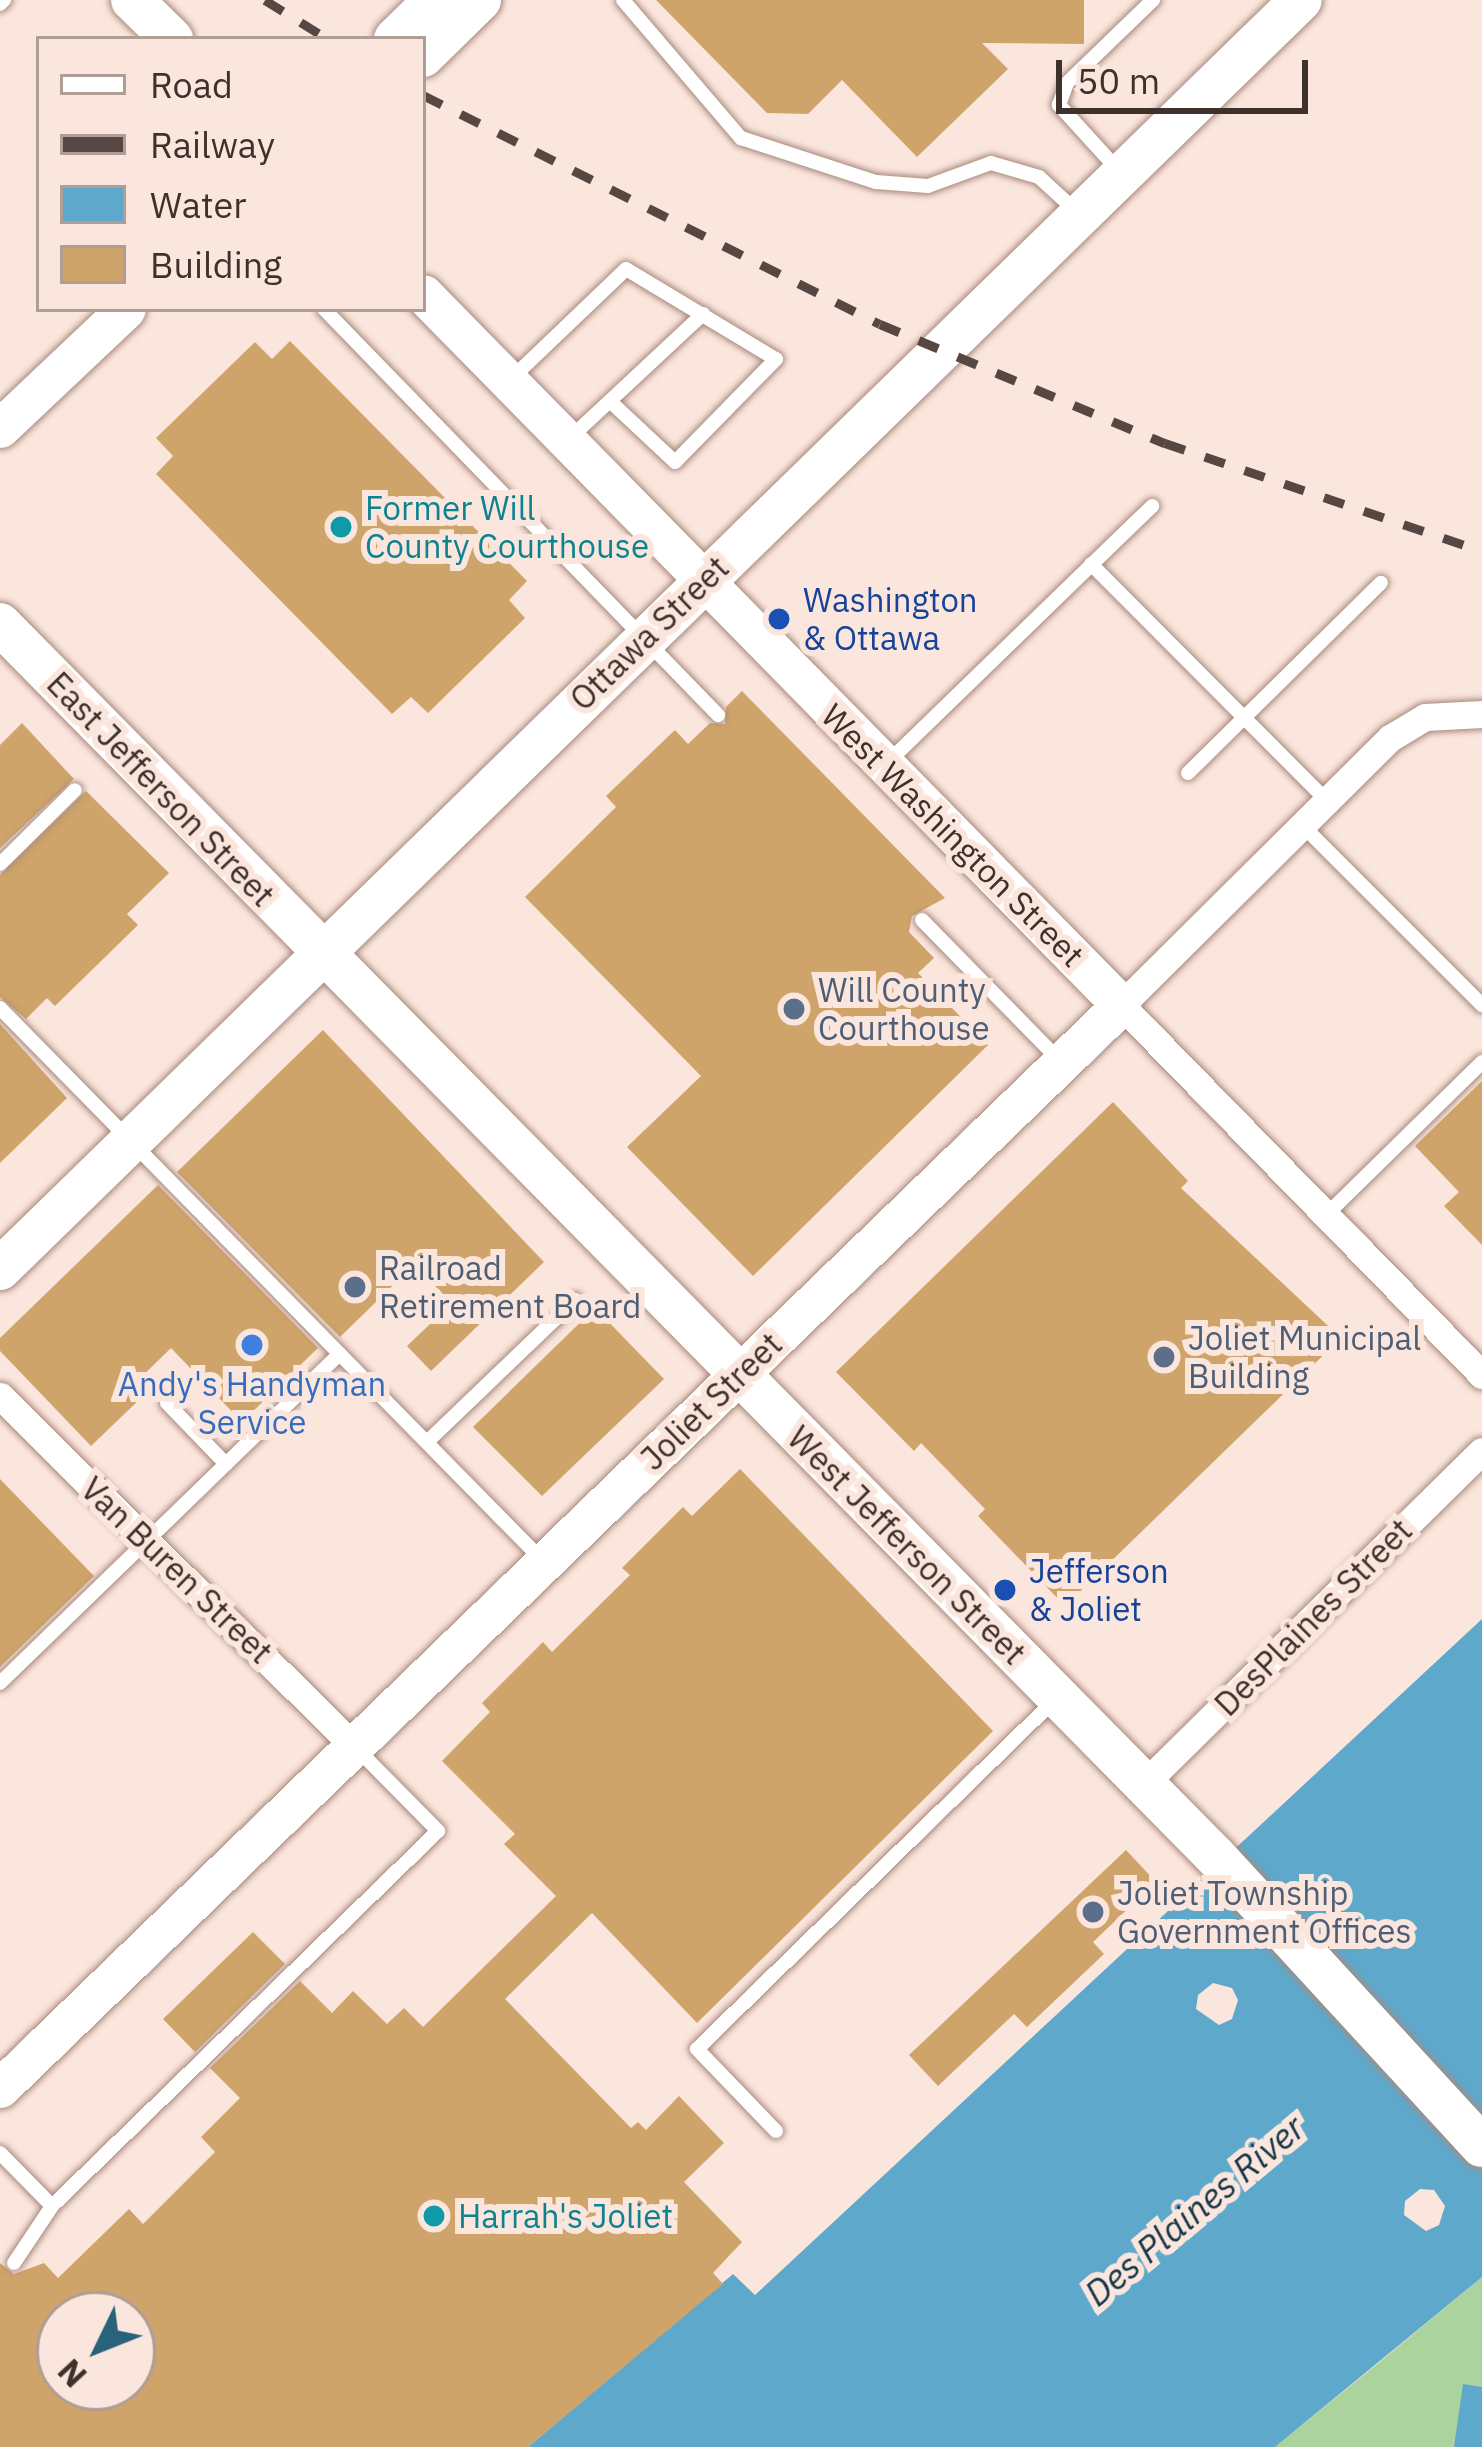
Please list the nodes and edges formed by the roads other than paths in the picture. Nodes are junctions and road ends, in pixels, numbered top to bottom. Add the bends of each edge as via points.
1 (132, 0) edge
2 (435, 0) edge
3 (480, 0) edge
4 (623, 0) edge
5 (1153, 0) edge
6 (1301, 0) edge
7 (169, 36) edge
8 (398, 36) edge
9 (426, 53) edge
10 (1122, 173) junction
11 (1080, 214) junction
12 (426, 297) edge
13 (123, 312) edge
14 (327, 312) edge
15 (703, 314) junction
16 (508, 382) junction
17 (612, 403) junction
18 (0, 428) edge
19 (566, 441) junction
20 (1152, 506) dead end
21 (1091, 564) junction
22 (702, 581) junction
23 (1381, 583) dead end
24 (0, 624) edge
25 (644, 639) junction
26 (1482, 714) edge
27 (718, 715) dead end
28 (1244, 718) junction
29 (885, 766) junction
30 (1188, 773) dead end
31 (75, 790) dead end
32 (1327, 801) junction
33 (1302, 825) junction
34 (0, 864) edge
35 (922, 920) dead end
36 (323, 953) junction
37 (1120, 1005) junction
38 (1482, 1005) edge
39 (0, 1008) edge
40 (1482, 1062) edge
41 (1062, 1063) junction
42 (130, 1141) junction
43 (1326, 1215) junction
44 (0, 1269) edge
45 (575, 1300) dead end
46 (340, 1354) junction
47 (1482, 1375) edge
48 (737, 1376) junction
49 (0, 1396) edge
50 (167, 1403) dead end
51 (427, 1442) junction
52 (1482, 1451) edge
53 (226, 1464) junction
54 (151, 1537) junction
55 (544, 1562) junction
56 (0, 1683) edge
57 (1058, 1697) junction
58 (353, 1745) junction
59 (1144, 1784) junction
60 (0, 2088) edge
61 (776, 2131) dead end
62 (1482, 2146) edge
63 (0, 2152) edge
64 (52, 2206) junction
65 (14, 2263) dead end

1 - 7 main road
2 - 8 main road
3 - 9 main road
4 - 11 lane via 741,138 876,182 928,186 991,163 1039,177
5 - 10 lane via 1067,82 1059,105
6 - 10 main road, Ottawa Street
10 - 11 main road, Ottawa Street
11 - 22 main road, Ottawa Street
12 - 16 street, West Washington Street
13 - 18 street
14 - 25 lane
15 - 16 lane via 626,269
15 - 17 lane
15 - 17 lane via 776,359 675,462
16 - 19 street, West Washington Street
17 - 19 lane
19 - 22 street, West Washington Street
20 - 21 lane
21 - 28 lane
21 - 29 lane
22 - 25 main road, Ottawa Street
22 - 29 street, West Washington Street
23 - 28 lane
24 - 36 main road, East Jefferson Street
25 - 27 lane
25 - 36 main road, Ottawa Street
26 - 32 street, Joliet Street via 1425,717 1390,738
28 - 30 lane
28 - 32 lane
29 - 37 street, West Washington Street
31 - 34 lane
32 - 33 street, Joliet Street
33 - 37 street, Joliet Street
33 - 38 lane
35 - 41 lane
36 - 42 main road, Ottawa Street
36 - 48 main road, West Jefferson Street
37 - 41 street, Joliet Street
37 - 43 street, West Washington Street
39 - 42 lane
40 - 43 lane
41 - 48 street, Joliet Street
42 - 44 main road, Ottawa Street
42 - 46 lane
43 - 47 street, West Washington Street
45 - 51 lane
46 - 51 lane
46 - 53 lane
48 - 55 street, Joliet Street
48 - 57 main road, West Jefferson Street
49 - 54 street, Van Buren Street
50 - 53 lane
51 - 55 lane
52 - 59 street, DesPlaines Street
53 - 54 lane
54 - 56 lane
54 - 58 street, Van Buren Street
55 - 58 street, Joliet Street
57 - 59 main road, West Jefferson Street
57 - 61 lane via 697,2050
58 - 60 street, Joliet Street
58 - 64 lane via 438,1831
59 - 62 main road, West Jefferson Street
63 - 64 lane
64 - 65 lane

